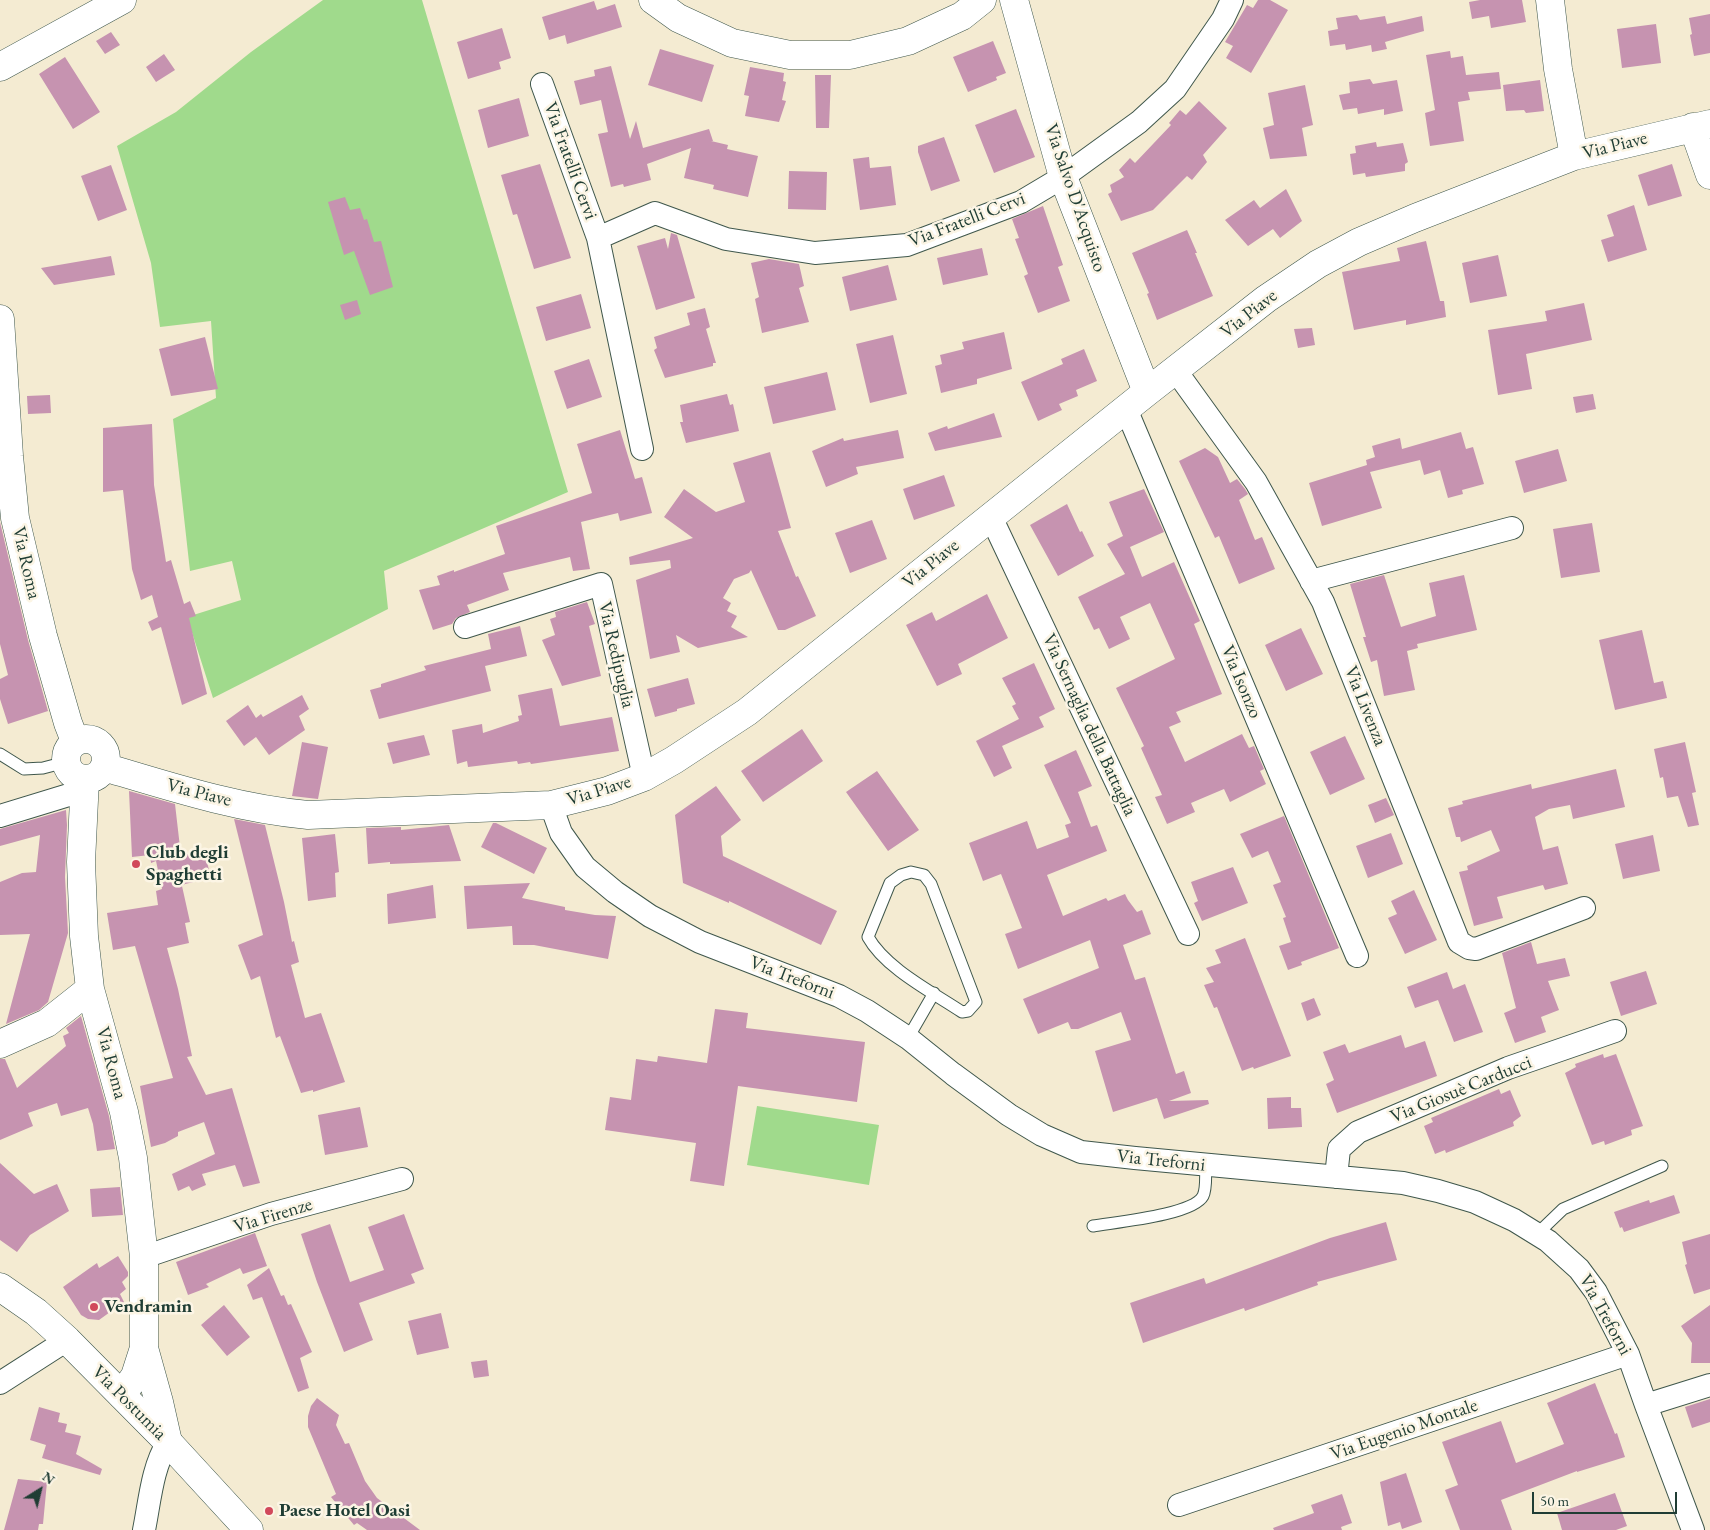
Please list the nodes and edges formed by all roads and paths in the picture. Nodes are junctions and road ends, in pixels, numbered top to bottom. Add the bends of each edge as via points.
1 (122, 0) edge
2 (653, 0) edge
3 (982, 0) edge
4 (1014, 0) edge
5 (1232, 0) edge
6 (1550, 0) edge
7 (0, 67) edge
8 (542, 84) dead end
9 (1701, 126) edge
10 (1574, 156) junction
11 (1710, 175) edge
12 (1063, 177) junction
13 (598, 238) junction
14 (0, 319) edge
15 (0, 325) edge
16 (1176, 370) junction
17 (1147, 392) junction
18 (1126, 409) junction
19 (642, 449) dead end
20 (991, 517) junction
21 (1512, 528) dead end
22 (1311, 581) junction
23 (464, 627) dead end
24 (0, 754) edge
25 (83, 768) junction
26 (644, 776) junction
27 (551, 805) junction
28 (0, 816) edge
29 (1584, 908) dead end
30 (1188, 934) dead end
31 (1357, 956) dead end
32 (90, 988) junction
33 (934, 993) junction
34 (1615, 1031) dead end
35 (908, 1038) junction
36 (0, 1044) edge
37 (1206, 1165) junction
38 (1662, 1166) dead end
39 (1336, 1178) junction
40 (402, 1179) dead end
41 (1093, 1226) dead end
42 (1537, 1234) junction
43 (144, 1257) junction
44 (0, 1286) edge
45 (67, 1340) junction
46 (144, 1348) junction
47 (1628, 1354) junction
48 (0, 1383) edge
49 (1710, 1385) edge
50 (122, 1395) junction
51 (1646, 1405) junction
52 (168, 1442) junction
53 (1179, 1505) dead end
54 (144, 1530) edge
55 (249, 1530) edge
56 (1693, 1530) edge

1 - 7 main road
2 - 3 main road via 678,18 732,43 790,55 850,55 908,41 962,16
4 - 12 main road, Via Salvo D'Acquisto
5 - 12 street, Via Fratelli Cervi via 1223,19 1175,89 1139,122
6 - 10 main road via 1558,69
8 - 13 street, Via Fratelli Cervi
9 - 10 main road, Via Piave
9 - 11 main road
10 - 16 main road, Via Piave via 1359,242 1318,264 1266,299
12 - 13 street, Via Fratelli Cervi via 1021,202 907,244 815,253 726,239 655,213
12 - 17 main road, Via Salvo D'Acquisto
13 - 19 street, Via Fratelli Cervi
14 - 15 main road, Via Roma
15 - 25 main road, Via Roma via 16,518 43,636
16 - 17 main road, Via Piave
16 - 22 street, Via Livenza via 1256,482
17 - 18 main road, Via Piave
18 - 20 main road, Via Piave
18 - 31 street, Via Isonzo
20 - 26 main road, Via Piave via 747,712
20 - 30 street, Via Sernaglia della Battaglia
21 - 22 street
22 - 29 street, Via Livenza via 1327,611 1459,942 1476,948
23 - 26 street, Via Redipuglia via 600,584
24 - 25 lane via 24,769
25 - 27 main road, Via Piave via 275,812 308,815
25 - 28 street
25 - 32 main road, Via Roma via 81,862
26 - 27 main road, Via Piave via 607,791
27 - 35 street, Via Treforni via 561,833 585,867 650,916 700,942 839,996
32 - 36 main road via 47,1023
32 - 43 main road, Via Roma via 124,1112 133,1158
33 - 33 lane via 962,1012 968,1011 976,1002 931,884 924,875 911,872 890,883 868,938 884,959
33 - 35 lane
34 - 39 street, Via Giosuè Carducci via 1508,1068 1358,1132 1339,1149
35 - 37 street, Via Treforni via 1009,1115 1081,1152
37 - 39 street, Via Treforni
37 - 41 lane via 1205,1194 1198,1204 1177,1212
38 - 42 lane via 1563,1209
39 - 42 street, Via Treforni via 1403,1183 1438,1191 1475,1202
40 - 43 street, Via Firenze via 271,1214
42 - 47 street, Via Treforni via 1579,1269 1596,1292
43 - 46 main road, Via Roma
44 - 45 main road, Via Postumia
45 - 48 street
45 - 50 main road, Via Postumia
46 - 50 main road, Via Roma via 135,1376
46 - 52 main road, Via Roma
47 - 51 street, Via Treforni
47 - 53 street, Via Eugenio Montale
49 - 51 street
50 - 52 main road, Via Postumia
51 - 56 street, Via Treforni
52 - 54 street via 154,1476
52 - 55 main road, Via Postumia

